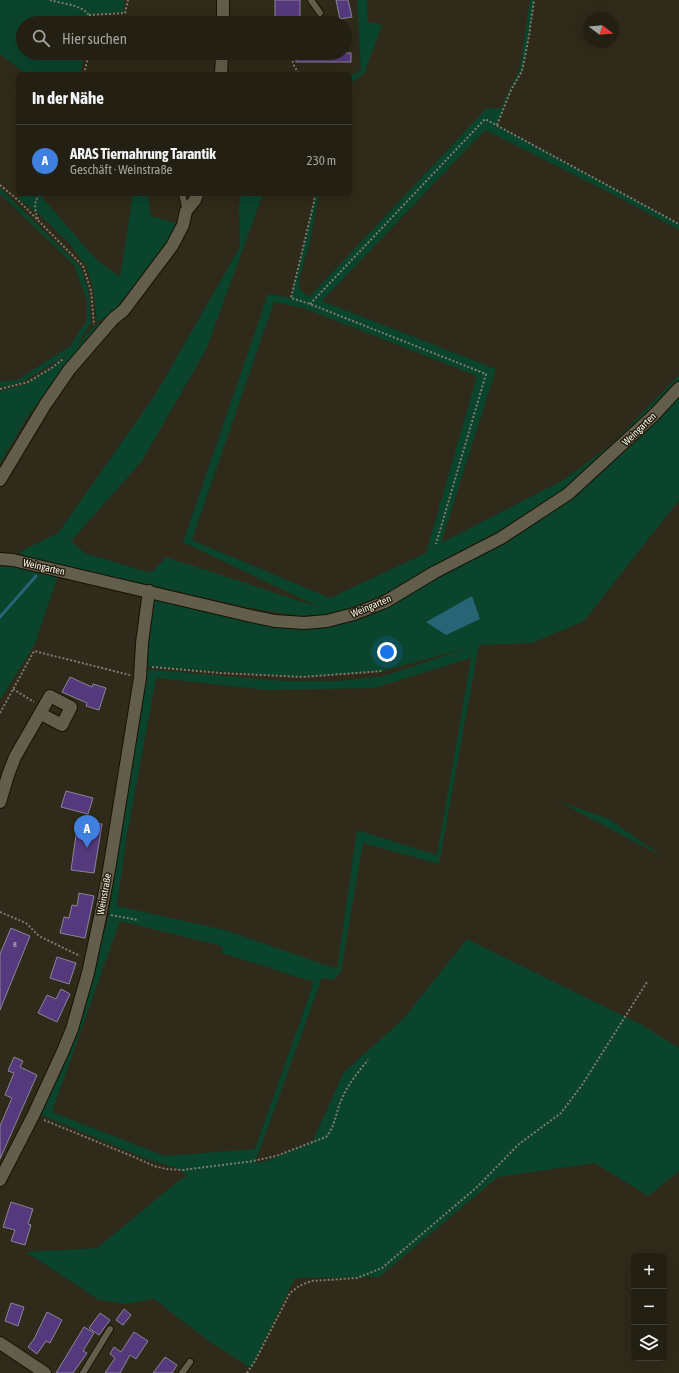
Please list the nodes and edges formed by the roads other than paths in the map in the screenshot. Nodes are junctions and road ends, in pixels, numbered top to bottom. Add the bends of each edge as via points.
1 (223, 0) edge
2 (310, 0) edge
3 (320, 14) dead end
4 (222, 16) edge
5 (222, 60) edge
6 (221, 72) edge
7 (182, 196) edge
8 (196, 196) edge
9 (186, 211) junction
10 (679, 388) edge
11 (0, 480) edge
12 (0, 559) edge
13 (149, 591) junction
14 (42, 710) road end
15 (0, 802) edge
16 (0, 1180) edge
17 (110, 1329) dead end
18 (0, 1343) edge
19 (190, 1362) dead end
20 (45, 1373) edge
21 (83, 1373) edge
22 (182, 1373) edge

1 - 4 street
2 - 3 lane
5 - 6 street
7 - 9 lane
8 - 9 street
9 - 11 street via 183,225 172,246 124,310 113,319 69,370
10 - 13 street, Weingarten via 654,415 568,494 501,538 384,602 354,614 304,624 275,621
12 - 13 street, Weingarten
13 - 16 street, Weinstraße via 140,672 91,960 72,1029 63,1051
14 - 15 street via 15,757
17 - 21 lane
18 - 20 street
19 - 22 lane

